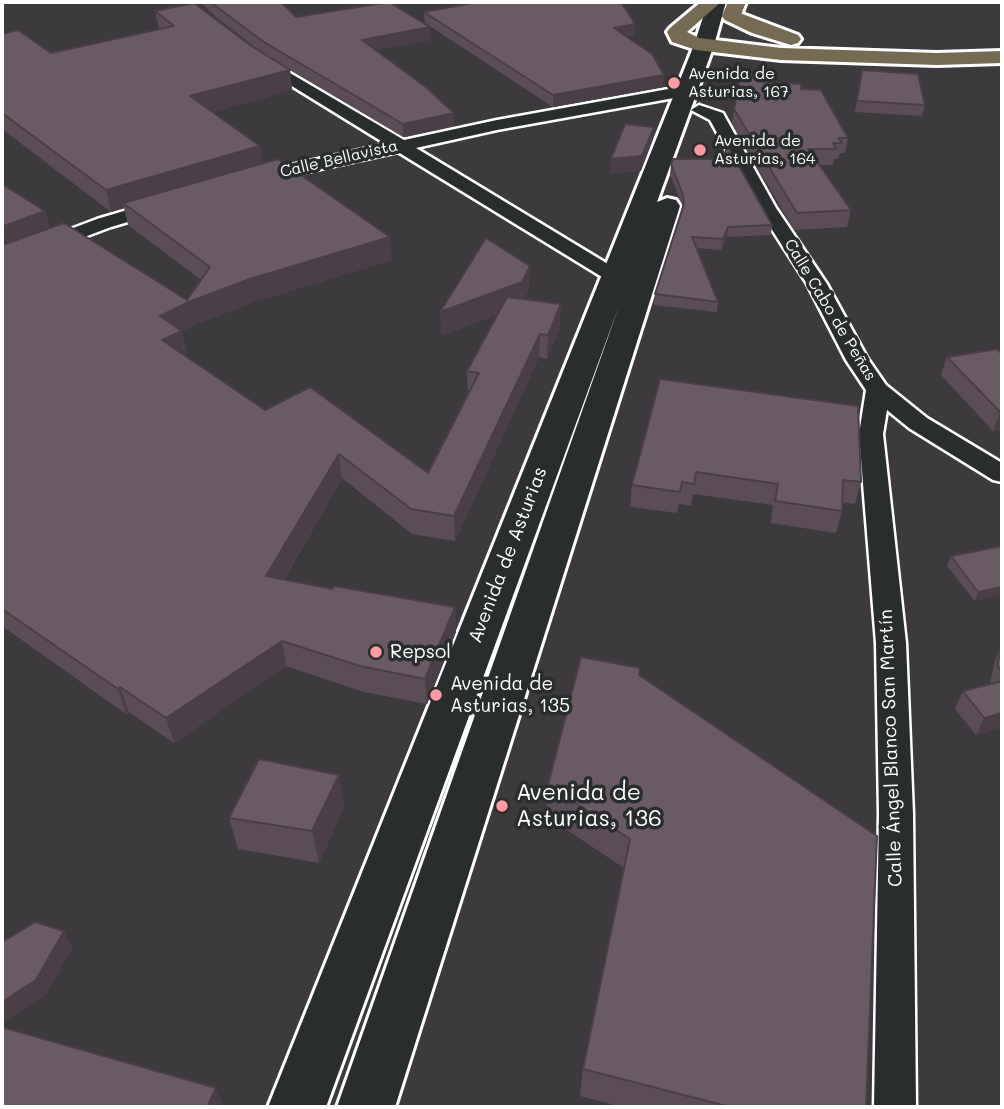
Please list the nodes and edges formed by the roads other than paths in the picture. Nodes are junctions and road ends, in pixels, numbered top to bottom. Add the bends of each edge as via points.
1 (723, 29) edge
2 (760, 29) junction
3 (248, 51) edge
4 (890, 57) junction
5 (1002, 57) edge
6 (692, 101) junction
7 (398, 145) junction
8 (235, 184) edge
9 (175, 201) edge
10 (2, 262) edge
11 (614, 276) junction
12 (878, 390) junction
13 (1002, 474) edge
14 (297, 1107) edge
15 (366, 1107) edge
16 (895, 1107) edge

1 - 2 highway
1 - 2 highway via 751,45 761,36
1 - 4 highway via 772,53
1 - 6 main road, Avenida de Asturias
2 - 4 highway
3 - 7 street
4 - 5 highway
6 - 7 street, Calle Bellavista
6 - 11 main road, Avenida de Asturias
6 - 12 street, Calle Cabo de Peñas via 717,117
6 - 15 main road, Avenida de Asturias
7 - 8 street, Calle Bellavista
7 - 11 street
9 - 10 street
11 - 14 main road, Avenida de Asturias
12 - 13 street, Calle Cabo de Peñas via 918,423
12 - 16 street, Calle Ángel Blanco San Martín via 871,434 891,643 896,814

